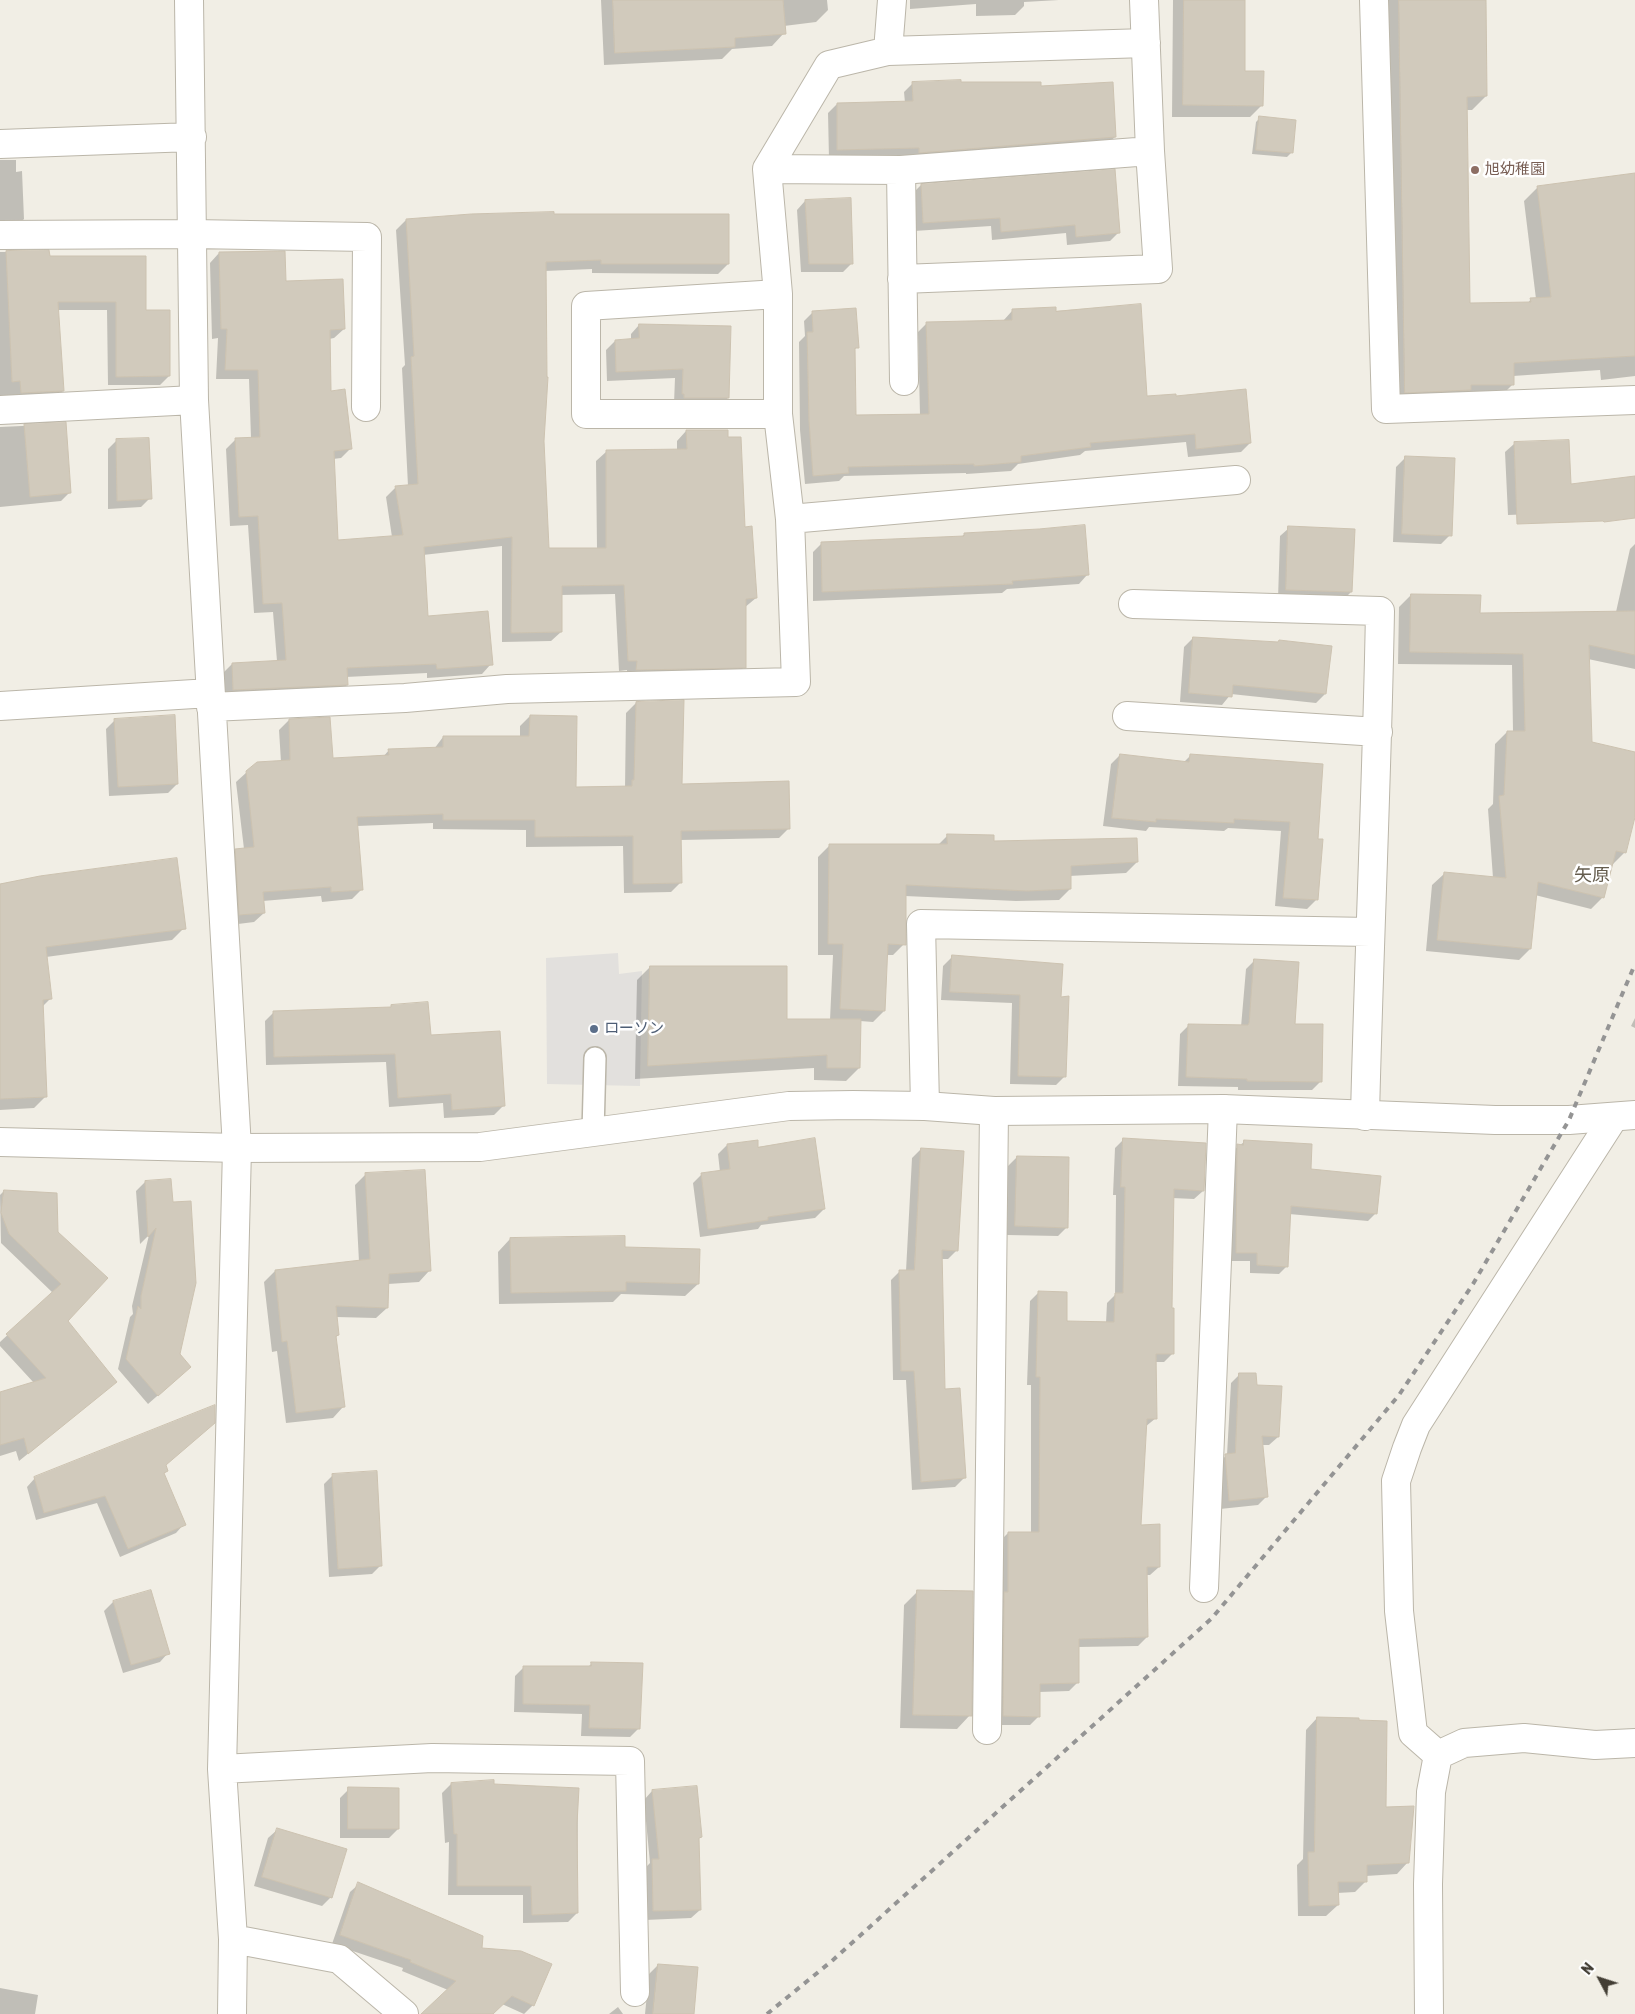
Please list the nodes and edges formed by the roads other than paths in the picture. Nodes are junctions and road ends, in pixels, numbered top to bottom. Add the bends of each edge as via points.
1 (189, 0) edge
2 (892, 0) edge
3 (1144, 0) edge
4 (1374, 0) edge
5 (1146, 44) junction
6 (888, 52) junction
7 (192, 137) junction
8 (0, 144) edge
9 (1150, 151) junction
10 (768, 169) junction
11 (901, 170) junction
12 (192, 234) junction
13 (0, 235) edge
14 (902, 279) junction
15 (778, 294) junction
16 (904, 380) dead end
17 (194, 400) junction
18 (1635, 400) edge
19 (366, 407) dead end
20 (0, 410) edge
21 (778, 414) junction
22 (1236, 480) dead end
23 (790, 519) junction
24 (1133, 604) dead end
25 (210, 700) junction
26 (0, 706) edge
27 (1127, 716) dead end
28 (1378, 732) junction
29 (1370, 932) junction
30 (595, 1058) dead end
31 (924, 1106) junction
32 (1223, 1109) junction
33 (994, 1111) junction
34 (1365, 1116) junction
35 (1624, 1116) edge
36 (592, 1132) junction
37 (0, 1142) edge
38 (237, 1148) junction
39 (1204, 1588) dead end
40 (987, 1730) dead end
41 (1635, 1743) edge
42 (1438, 1755) junction
43 (222, 1768) junction
44 (233, 1939) junction
45 (635, 1992) dead end
46 (232, 2014) edge
47 (404, 2014) edge
48 (1429, 2014) edge

1 - 7 street
2 - 6 street
3 - 5 street
4 - 18 street via 1386,409
5 - 6 street
5 - 9 street
6 - 10 street via 828,65
7 - 8 street
7 - 12 street
9 - 11 street
9 - 14 street via 1158,269
10 - 11 street
10 - 15 street
11 - 14 street
12 - 13 street
12 - 17 street
12 - 19 street via 367,237
14 - 16 street
15 - 21 street
15 - 21 street via 586,306 586,414
17 - 20 street
17 - 25 street
21 - 23 street
22 - 23 street
23 - 25 street via 796,682 507,689 405,698
24 - 28 street via 1380,611
25 - 26 street
25 - 38 street
27 - 28 street
28 - 29 street
29 - 31 street via 921,924
29 - 34 street
30 - 36 lane
31 - 33 street
31 - 36 street via 789,1106
32 - 33 street
32 - 34 street
32 - 39 street
33 - 40 street
34 - 35 street via 1496,1120
35 - 42 street via 1416,1425 1396,1481 1399,1611 1413,1733
36 - 38 street via 480,1147
37 - 38 street
38 - 43 street
41 - 42 street via 1596,1745 1524,1738 1464,1743
42 - 48 street via 1431,1792
43 - 44 street
43 - 45 street via 432,1758 630,1761
44 - 46 street
44 - 47 street via 339,1959

